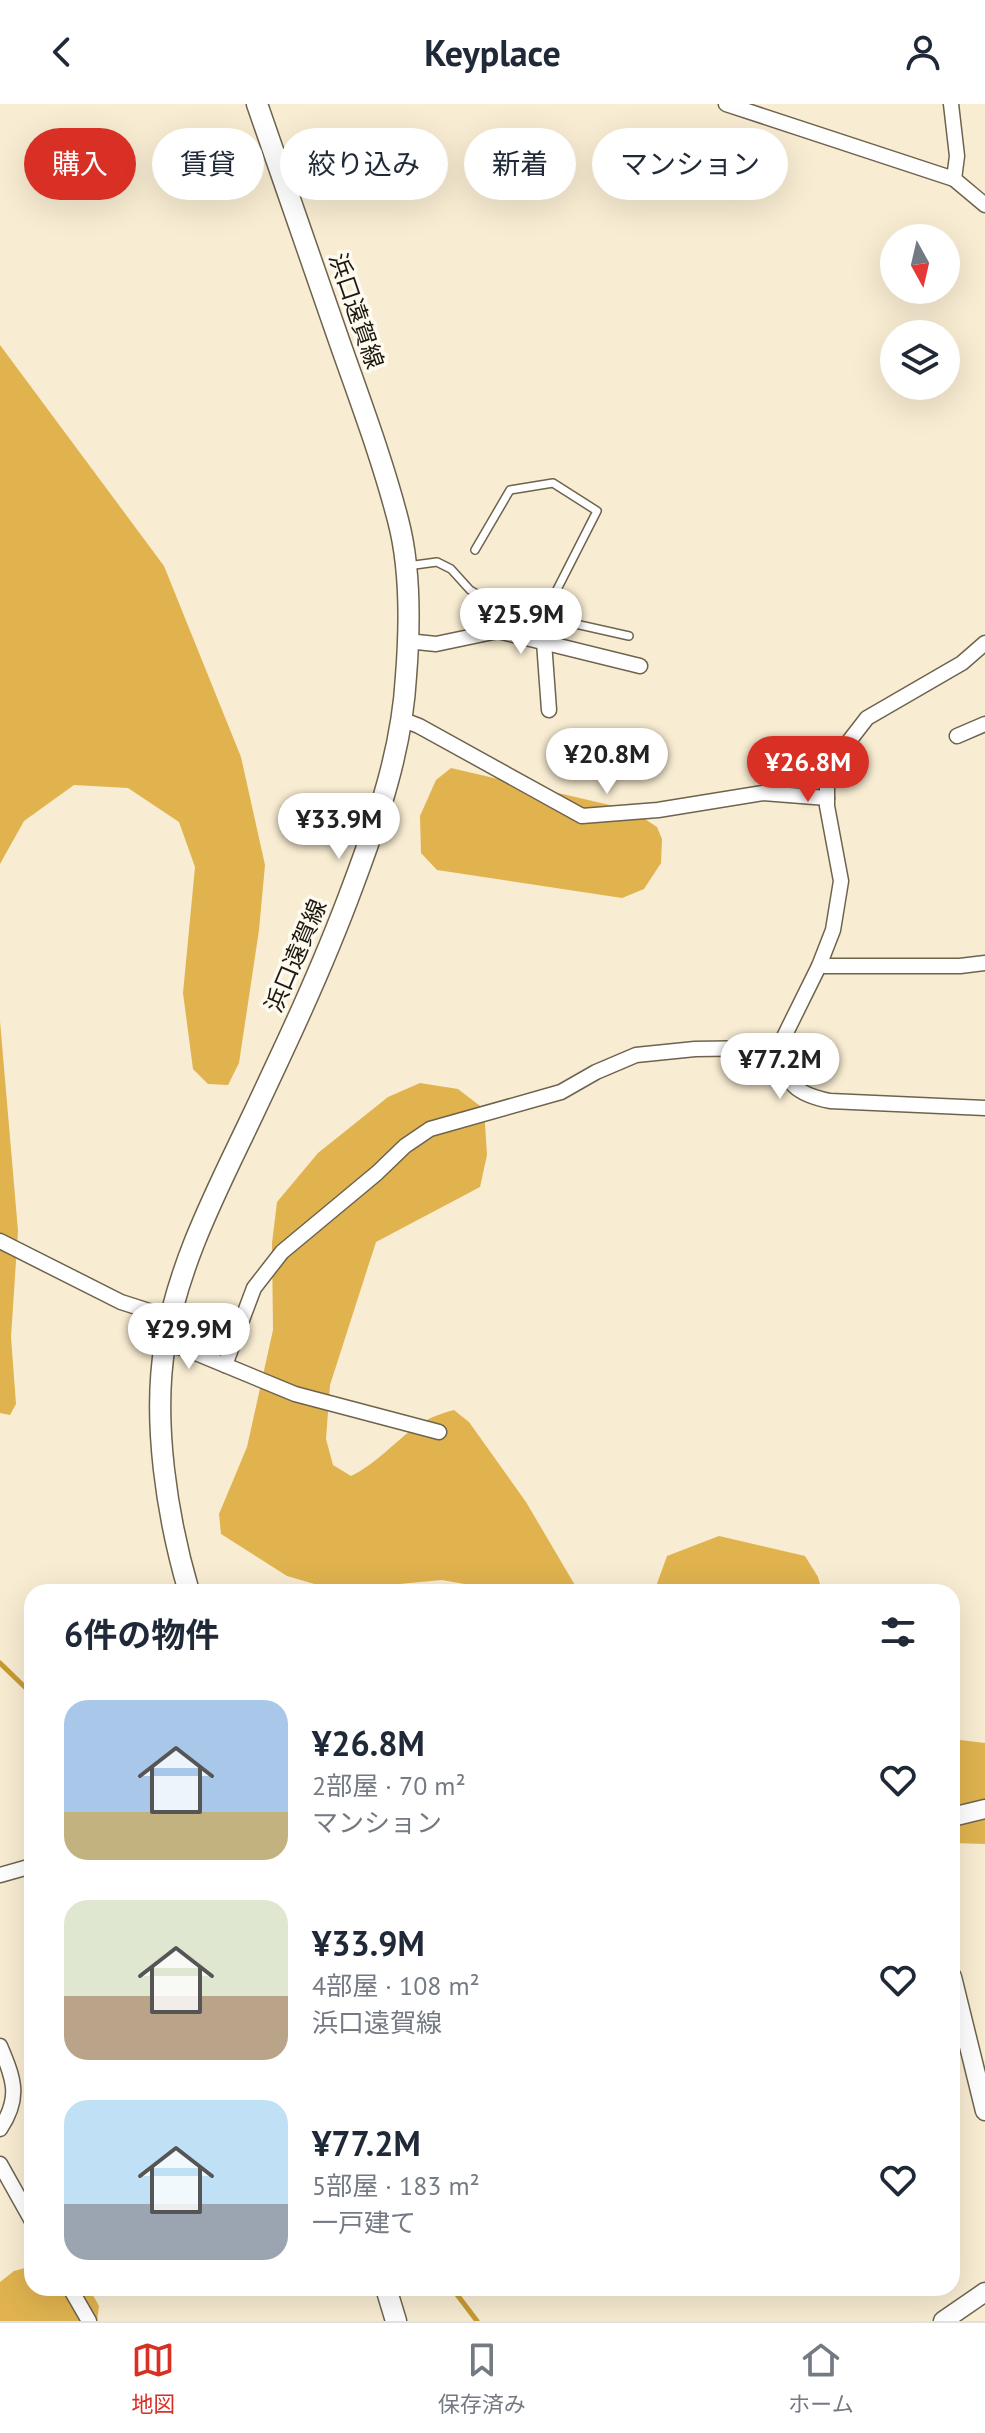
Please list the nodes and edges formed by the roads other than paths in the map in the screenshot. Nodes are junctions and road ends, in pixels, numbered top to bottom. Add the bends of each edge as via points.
1 (257, 104) edge
2 (726, 104) edge
3 (951, 104) edge
4 (954, 179) junction
5 (985, 205) edge
6 (475, 550) dead end
7 (404, 566) junction
8 (543, 617) junction
9 (629, 636) dead end
10 (407, 641) junction
11 (544, 642) junction
12 (985, 643) edge
13 (640, 666) dead end
14 (549, 710) dead end
15 (401, 719) junction
16 (985, 724) edge
17 (957, 736) dead end
18 (827, 798) junction
19 (985, 963) edge
20 (819, 966) junction
21 (777, 1051) junction
22 (985, 1108) edge
23 (0, 1241) edge
24 (171, 1318) junction
25 (165, 1344) junction
26 (225, 1365) junction
27 (439, 1432) dead end
28 (187, 1584) edge
29 (985, 1809) edge
30 (960, 1815) edge
31 (24, 1868) edge
32 (0, 1875) edge
33 (960, 2009) edge
34 (0, 2046) edge
35 (985, 2111) edge
36 (0, 2129) edge
37 (0, 2164) edge
38 (24, 2207) edge
39 (985, 2292) edge
40 (75, 2296) edge
41 (388, 2296) edge
42 (89, 2321) edge
43 (396, 2321) edge
44 (943, 2321) edge

1 - 7 main road, 浜口遠賀線 via 374,441 399,523
2 - 4 street
3 - 4 street
4 - 5 street
6 - 8 lane via 510,490 553,483 597,511
7 - 8 lane via 437,562 500,607
7 - 10 main road, 浜口遠賀線
8 - 9 lane
10 - 11 street via 436,644 498,631
10 - 15 main road, 浜口遠賀線
11 - 13 street
11 - 14 street
12 - 18 street via 962,663 867,718 843,749 827,784
15 - 18 street via 582,816 763,793
15 - 24 main road, 浜口遠賀線 via 394,763 339,925 196,1235
16 - 17 street
18 - 20 street via 841,881 833,930
19 - 20 street
20 - 21 street
21 - 22 street via 794,1089 813,1098
21 - 26 street via 695,1049 636,1055 561,1092 430,1129 282,1252 254,1288
23 - 24 street via 121,1302
24 - 25 main road, 浜口遠賀線
25 - 26 street
25 - 28 main road, 浜口遠賀線 via 159,1408 166,1482
26 - 27 street via 295,1394
29 - 30 street
31 - 32 street
33 - 35 street
34 - 36 street via 13,2093 11,2112
37 - 38 street
39 - 44 street
40 - 42 street
41 - 43 main road

